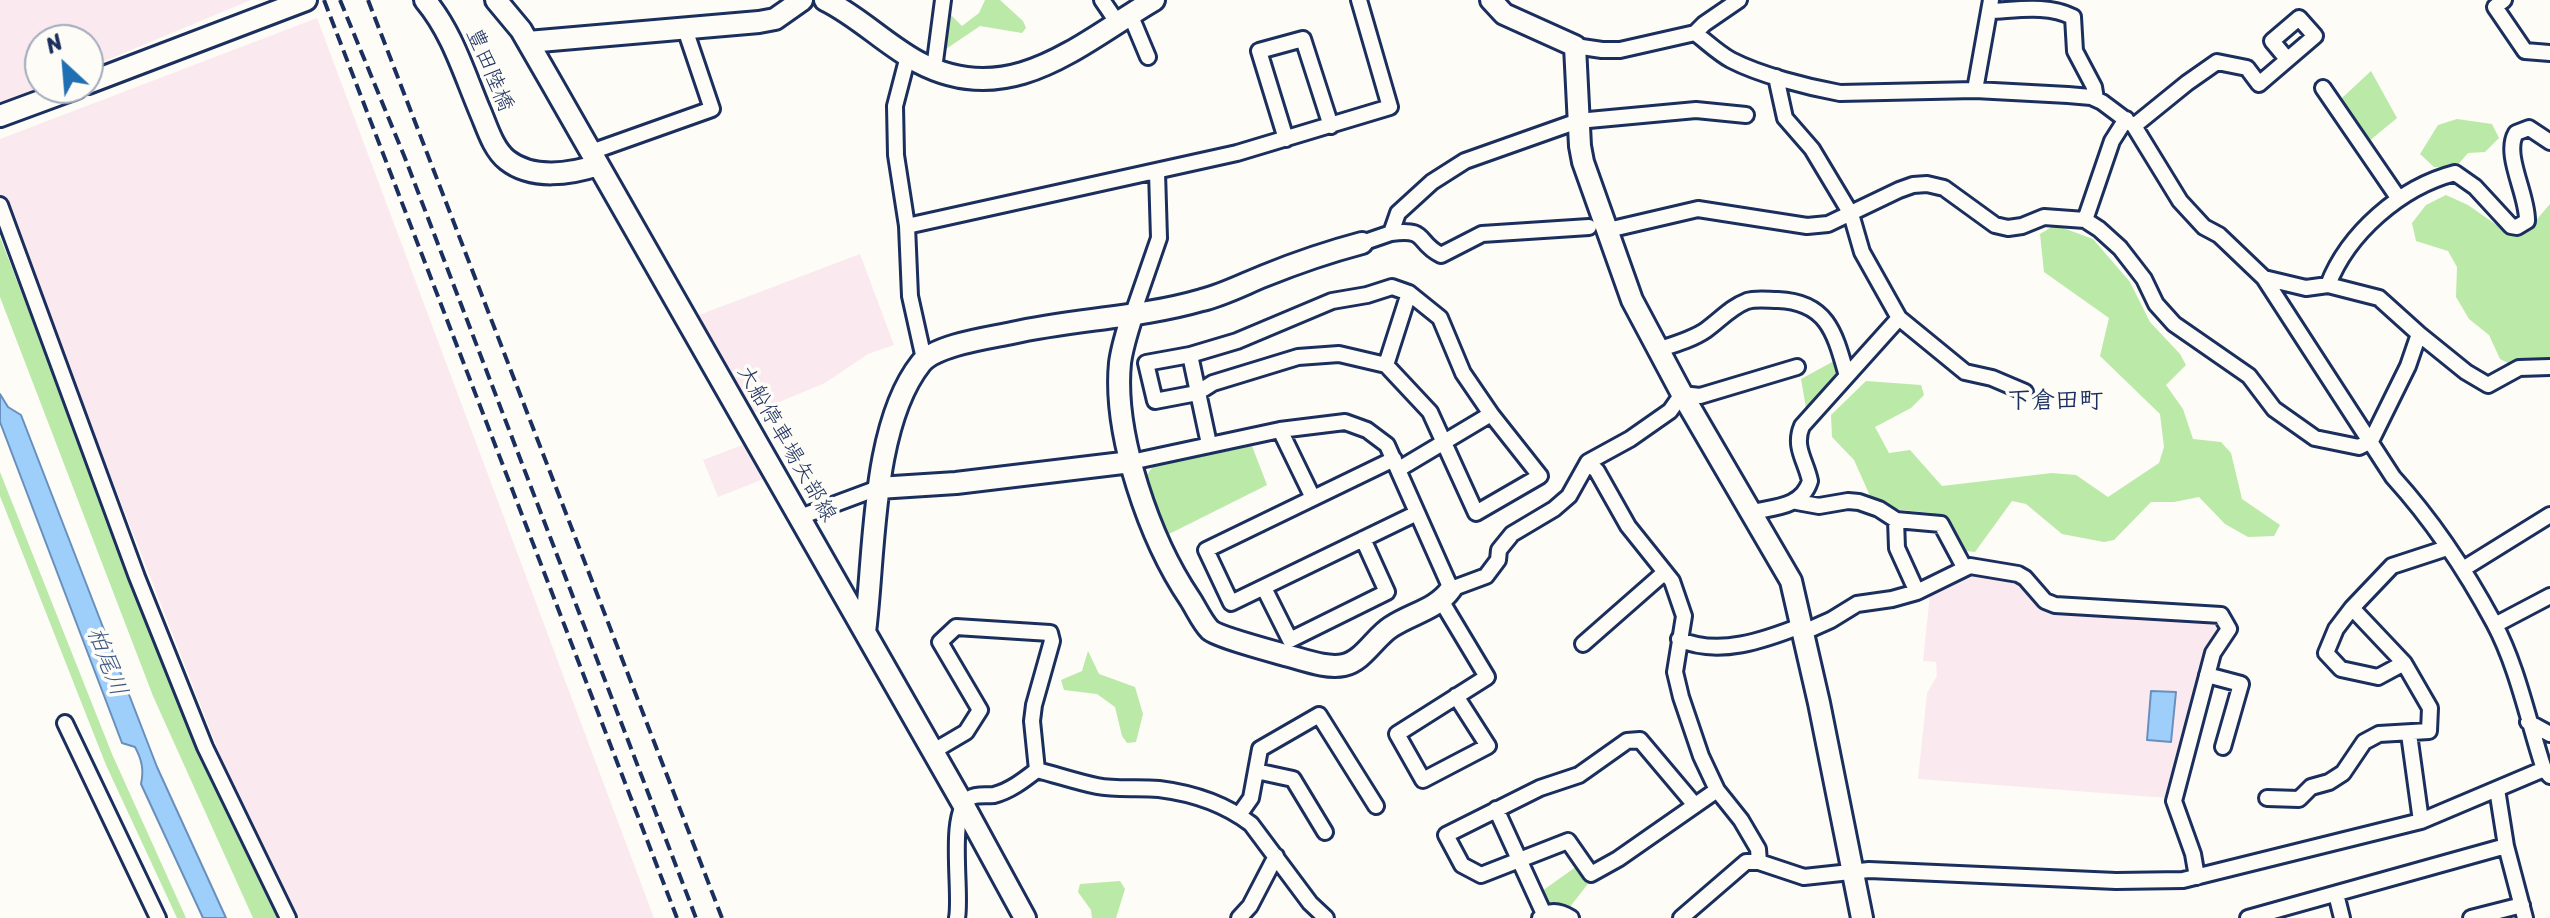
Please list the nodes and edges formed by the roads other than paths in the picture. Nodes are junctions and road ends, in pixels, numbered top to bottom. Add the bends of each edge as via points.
1 (306, 0) edge
2 (425, 0) edge
3 (496, 0) edge
4 (802, 0) edge
5 (825, 0) edge
6 (943, 0) edge
7 (1102, 0) edge
8 (1154, 0) edge
9 (1359, 0) edge
10 (1491, 0) edge
11 (1739, 0) edge
12 (2504, 0) edge
13 (1990, 6) edge
14 (1123, 18) junction
15 (685, 29) junction
16 (1695, 33) junction
17 (528, 42) junction
18 (1575, 46) junction
19 (2550, 53) edge
20 (908, 56) junction
21 (1148, 57) dead end
22 (2287, 59) dead end
23 (934, 69) junction
24 (104, 77) edge
25 (1776, 77) junction
26 (2323, 88) dead end
27 (1975, 90) junction
28 (2096, 99) junction
29 (33, 104) edge
30 (4, 115) edge
31 (1746, 115) dead end
32 (1578, 121) junction
33 (2130, 123) junction
34 (1331, 126) junction
35 (1286, 139) junction
36 (2550, 142) edge
37 (594, 158) junction
38 (1157, 172) junction
39 (2399, 199) junction
40 (0, 205) edge
41 (1851, 214) junction
42 (2085, 220) junction
43 (907, 226) junction
44 (1598, 229) junction
45 (1391, 233) junction
46 (1362, 243) joint
47 (2264, 278) junction
48 (2328, 285) junction
49 (1409, 293) junction
50 (1132, 316) junction
51 (1899, 318) junction
52 (2419, 334) junction
53 (1660, 349) junction
54 (1190, 355) junction
55 (924, 359) junction
56 (1386, 365) junction
57 (1797, 367) dead end
58 (2550, 367) edge
59 (1847, 376) junction
60 (2025, 392) dead end
61 (1197, 393) junction
62 (1682, 394) junction
63 (1491, 414) junction
64 (1280, 430) junction
65 (2371, 441) junction
66 (1445, 442) junction
67 (1209, 444) junction
68 (1131, 462) junction
69 (1588, 462) junction
70 (1396, 464) junction
71 (878, 488) junction
72 (1313, 498) junction
73 (1797, 502) junction
74 (1752, 512) junction
75 (1417, 513) junction
76 (2550, 515) edge
77 (800, 517) junction
78 (1896, 520) junction
79 (1363, 539) junction
80 (2447, 548) junction
81 (1964, 567) junction
82 (2463, 569) junction
83 (1665, 572) junction
84 (1264, 588) junction
85 (1917, 592) junction
86 (1447, 595) junction
87 (2550, 596) edge
88 (2352, 608) junction
89 (2495, 625) junction
90 (1804, 629) junction
91 (865, 632) junction
92 (1679, 639) junction
93 (1583, 644) dead end
94 (2404, 663) junction
95 (2207, 675) junction
96 (1456, 696) junction
97 (2528, 722) junction
98 (65, 723) dead end
99 (2409, 734) junction
100 (2550, 734) edge
101 (2223, 747) dead end
102 (932, 752) junction
103 (1037, 770) junction
104 (1256, 771) junction
105 (2547, 772) edge
106 (2497, 789) junction
107 (1717, 790) junction
108 (2267, 798) dead end
109 (963, 804) junction
110 (1694, 804) junction
111 (1376, 806) dead end
112 (1496, 809) junction
113 (1239, 815) junction
114 (2421, 821) junction
115 (1325, 832) dead end
116 (2506, 846) junction
117 (1276, 856) junction
118 (1521, 861) junction
119 (1759, 862) junction
120 (1853, 874) junction
121 (2197, 877) junction
122 (2336, 894) junction
123 (2523, 912) edge
124 (1542, 916) edge
125 (158, 918) edge
126 (288, 918) edge
127 (957, 918) edge
128 (1025, 918) edge
129 (1239, 918) edge
130 (1326, 918) edge
131 (1571, 918) edge
132 (1681, 918) edge
133 (1862, 918) edge
134 (2248, 918) edge
135 (2342, 918) edge
136 (2471, 918) edge

1 - 24 street
2 - 37 street, 豊田陸橋 via 439,17 490,135 507,160 542,173 582,170
3 - 17 street, 大船停車場矢部線
4 - 15 street via 775,19
5 - 20 street
6 - 23 street
7 - 14 street
8 - 14 street
9 - 34 street via 1390,107
10 - 18 street via 1504,14
11 - 16 street
12 - 19 street via 2495,7 2525,51
13 - 27 street
13 - 28 street via 2059,11 2073,17 2075,51
14 - 21 street
14 - 23 street via 1063,59 1037,70 984,79
15 - 17 street
15 - 37 street via 712,109
16 - 18 street via 1620,50
16 - 25 street via 1727,58
17 - 37 street, 大船停車場矢部線
18 - 32 street
20 - 23 street
20 - 43 street via 895,106
22 - 33 street via 2259,84 2247,68 2217,62
25 - 27 street via 1840,93
25 - 41 street via 1785,118 1812,149
26 - 39 street
27 - 28 street
28 - 33 street
29 - 30 street
31 - 32 street via 1696,110
32 - 44 street
32 - 45 street via 1465,161 1398,213
33 - 42 street via 2112,141
33 - 47 street via 2180,201
34 - 35 street
34 - 35 street via 1303,39 1259,51
35 - 38 street
36 - 39 street via 2529,128 2512,140 2527,211 2523,225 2511,226 2455,173
37 - 77 street, 大船停車場矢部線
38 - 43 street
38 - 50 street via 1159,238
39 - 48 street via 2352,241
40 - 126 street via 205,747
41 - 42 street via 1899,190 1927,184 1944,188 1995,225 2008,228 2044,217
41 - 44 street via 1807,226 1698,209
41 - 51 street via 1862,252
42 - 65 street via 2120,248 2174,324 2249,376 2290,423 2315,438 2359,447
43 - 55 street via 910,296
44 - 45 street via 1482,234 1441,255 1411,230
44 - 53 street
45 - 46 street
46 - 50 street via 1205,300
47 - 48 street via 2306,288
47 - 65 street
48 - 52 street via 2379,298
49 - 54 street via 1392,287 1332,301
49 - 56 street
49 - 63 street via 1440,318 1463,373
50 - 55 street via 1014,332
50 - 68 street via 1120,366
51 - 59 street
51 - 60 street via 1965,372
52 - 58 street via 2488,385 2519,368
52 - 65 street
53 - 59 street via 1704,332 1749,300 1790,301 1808,305 1822,317
53 - 62 street
54 - 61 street
54 - 61 street via 1146,363 1155,401
55 - 71 street via 900,406
56 - 61 street via 1339,354 1298,357 1213,383
56 - 66 street via 1430,412
57 - 62 street via 1700,396
59 - 73 street via 1799,433 1810,481
61 - 67 street
62 - 69 street via 1670,411
62 - 74 street
63 - 66 street
63 - 66 street via 1540,476 1532,482 1476,513
64 - 67 street
64 - 70 street via 1345,422 1387,445
64 - 72 street
65 - 80 street
66 - 70 street
67 - 68 street
68 - 71 street
68 - 86 street via 1150,524 1175,578 1211,631 1341,666 1353,662 1390,627
69 - 83 street
69 - 86 street via 1569,496 1512,534 1486,576
70 - 72 street
70 - 75 street
71 - 77 street
71 - 91 street
72 - 84 street via 1206,550 1231,603
73 - 74 street
73 - 78 street via 1859,502
74 - 90 street via 1791,581
75 - 79 street
75 - 86 street
76 - 82 street
77 - 91 street, 大船停車場矢部線
78 - 81 street via 1941,524
78 - 85 street via 1897,548
79 - 84 street
79 - 84 street via 1387,592 1290,640
80 - 82 street
80 - 88 street via 2392,566
81 - 85 street
81 - 95 street via 2018,574 2055,605 2221,615 2229,629 2213,653
82 - 89 street
83 - 92 street via 1684,616
83 - 93 street
85 - 90 street via 1857,604
86 - 96 street via 1487,677
87 - 89 street
88 - 94 street
88 - 94 street via 2326,653 2341,669 2378,677
89 - 97 street
90 - 92 street via 1716,647
90 - 120 street
91 - 102 street, 大船停車場矢部線
92 - 107 street via 1675,672 1681,697
94 - 99 street via 2430,708 2429,731
95 - 101 street via 2241,684
95 - 121 street via 2174,801
96 - 96 street via 1397,734 1423,780 1488,746
97 - 100 street
97 - 105 street
98 - 125 street
99 - 108 street via 2379,734 2364,742 2343,773 2311,787 2299,799
99 - 114 street
102 - 103 street via 966,732 980,710 940,642 956,627 1050,633 1032,721
102 - 109 street, 大船停車場矢部線
103 - 109 street via 1017,785 971,796
103 - 113 street via 1097,786 1185,794
104 - 111 street via 1260,749 1319,715
104 - 113 street via 1251,798
104 - 115 street via 1293,779
105 - 106 street
106 - 114 street
106 - 116 street
107 - 110 street
107 - 119 street via 1758,849
109 - 127 street via 956,836
109 - 128 street, 大船停車場矢部線
110 - 112 street via 1640,740 1627,741 1579,775
110 - 118 street via 1591,874 1568,841
112 - 118 street
112 - 118 street via 1446,835 1462,865 1481,875
113 - 117 street
114 - 121 street
116 - 122 street
116 - 123 street
117 - 129 street
117 - 130 street
118 - 124 street
119 - 120 street via 1804,877
119 - 132 street via 1746,862
120 - 121 street via 1869,870 2116,881
120 - 133 street
122 - 134 street
122 - 135 street
123 - 136 street
124 - 131 street via 1559,912

